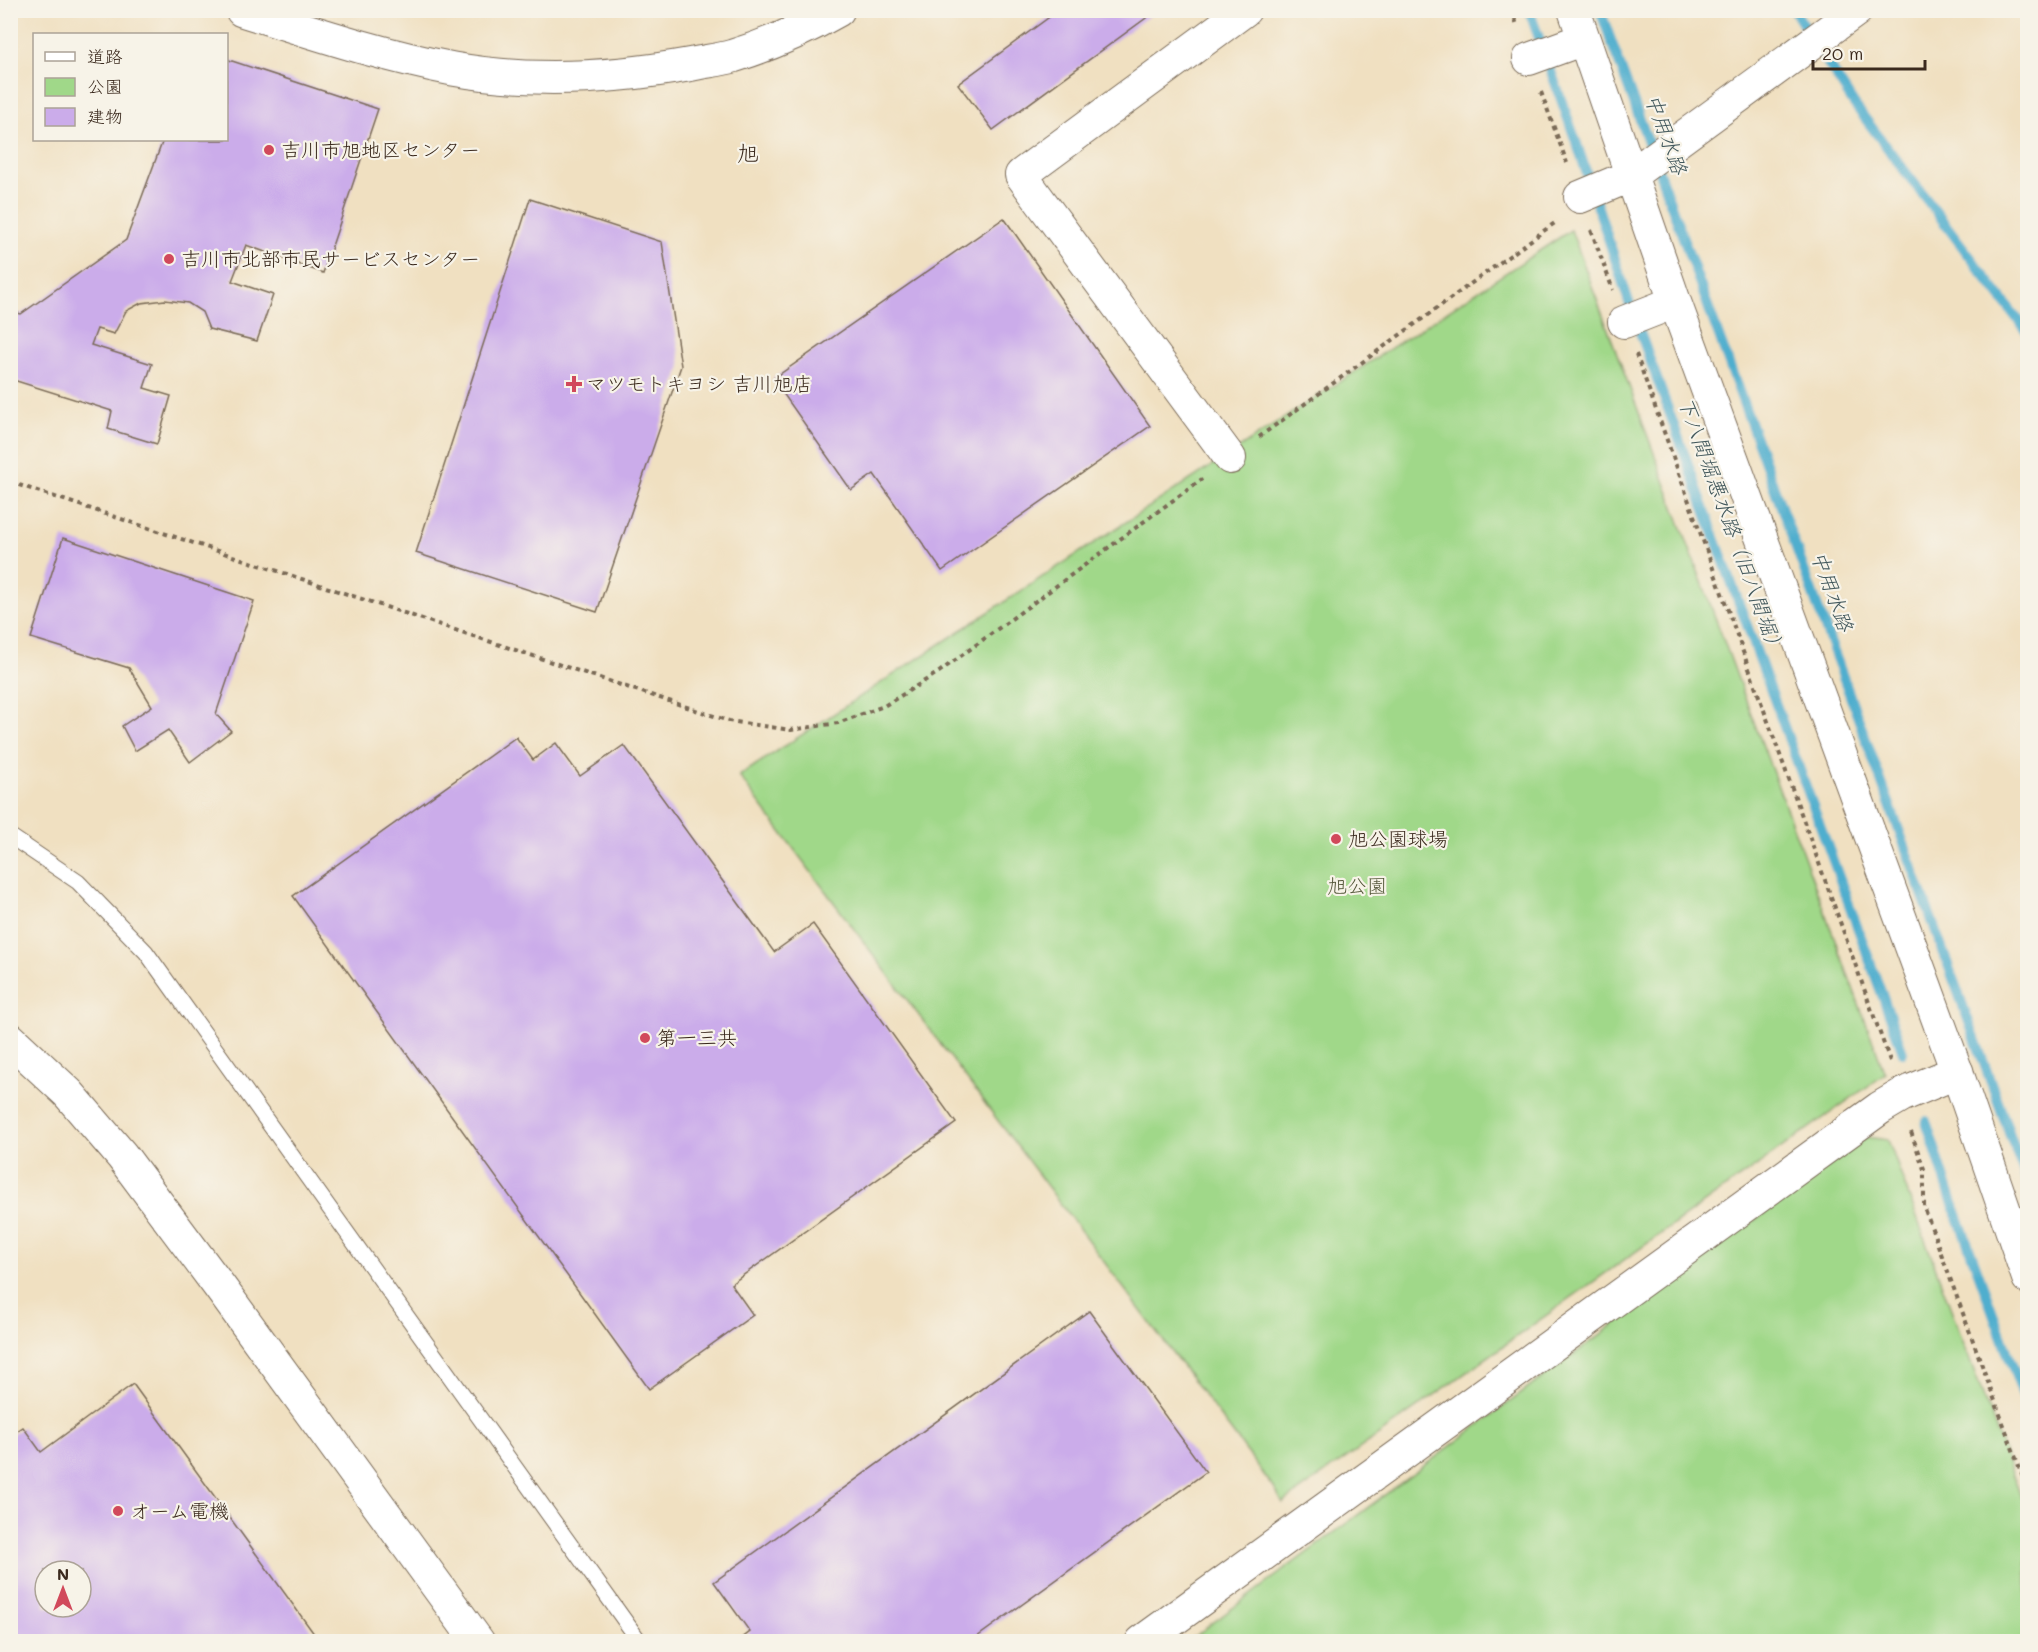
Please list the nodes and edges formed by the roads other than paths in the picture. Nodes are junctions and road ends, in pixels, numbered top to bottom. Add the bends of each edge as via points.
1 (242, 10) edge
2 (838, 10) edge
3 (1245, 10) edge
4 (1857, 10) edge
5 (1579, 25) edge
6 (1529, 59) road end
7 (1630, 176) junction
8 (1581, 200) road end
9 (1675, 302) junction
10 (1624, 322) road end
11 (1230, 458) road end
12 (10, 836) edge
13 (10, 1039) edge
14 (1957, 1072) junction
15 (2028, 1278) edge
16 (478, 1641) edge
17 (640, 1641) edge
18 (1142, 1641) edge

1 - 2 street via 384,54 455,69 523,77 654,71 733,56 808,27
3 - 11 street via 1021,175
4 - 7 street
5 - 6 street
5 - 7 street
7 - 8 street
7 - 9 street
9 - 10 street
9 - 14 street
12 - 17 lane via 78,882 146,952
13 - 16 street via 68,1093 122,1156
14 - 15 street
14 - 18 street via 1880,1108

